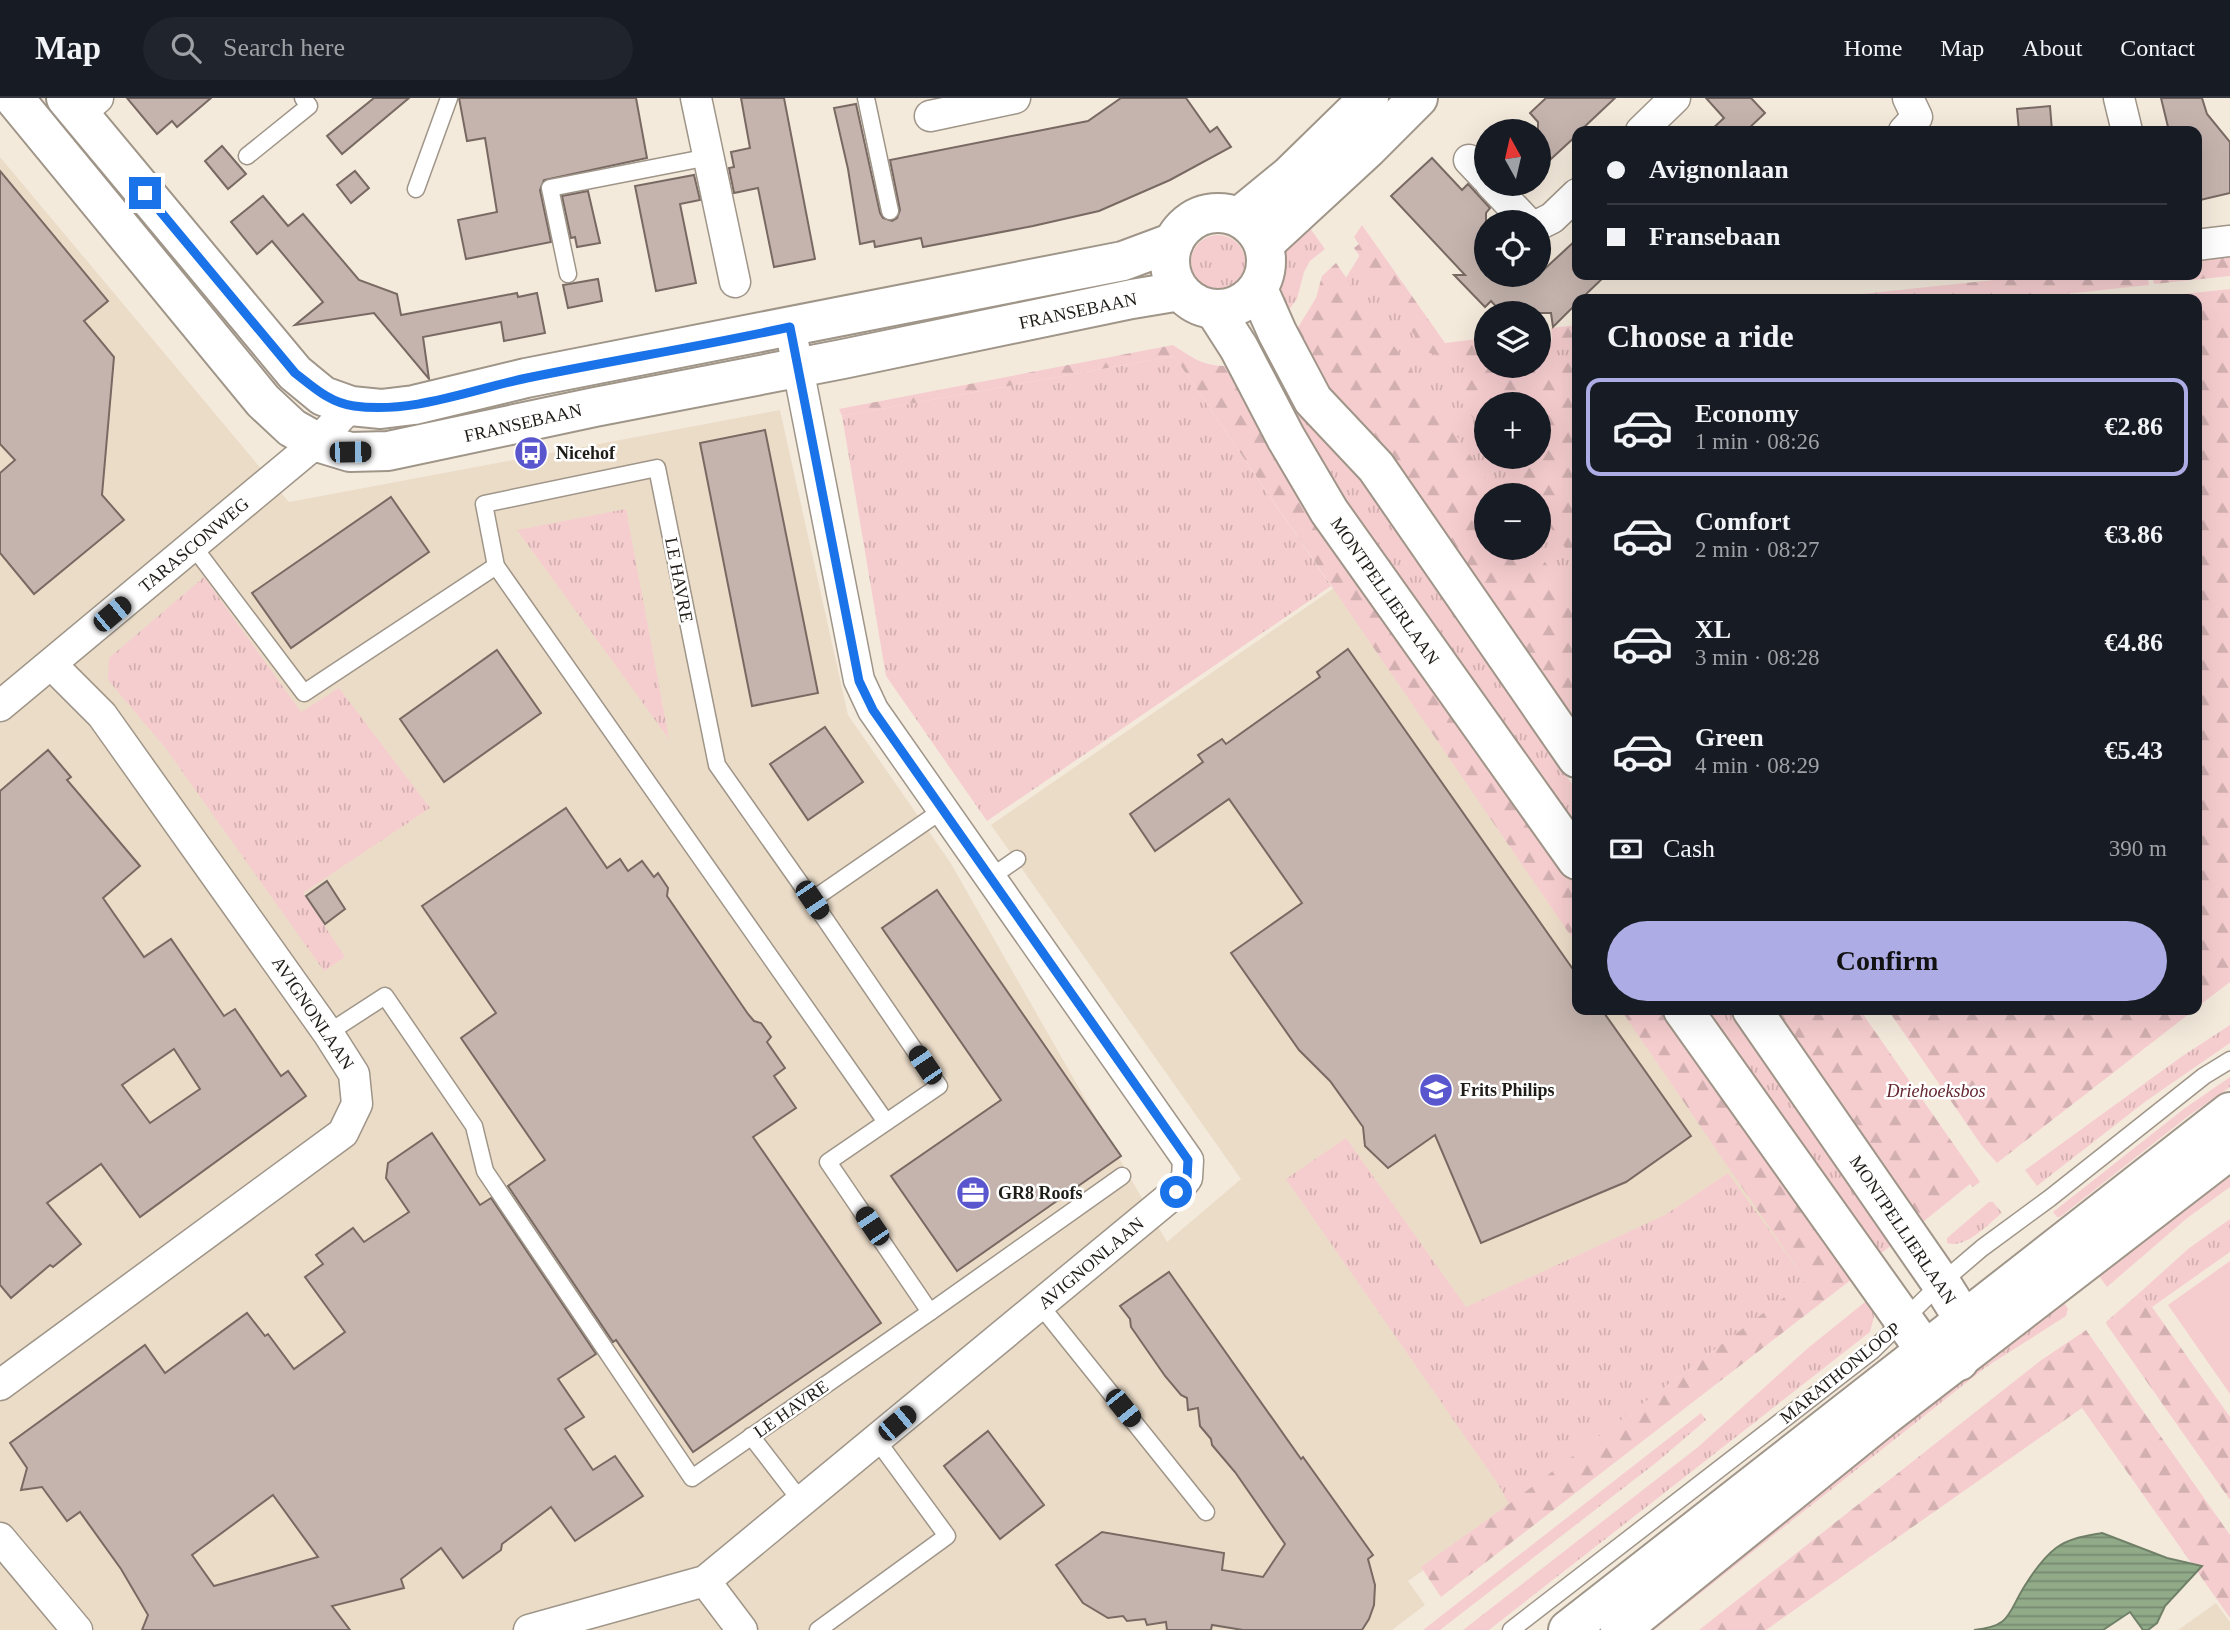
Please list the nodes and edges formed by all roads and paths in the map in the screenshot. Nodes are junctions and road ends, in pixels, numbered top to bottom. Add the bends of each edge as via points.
1 (14, 98) edge
2 (303, 98) edge
3 (449, 98) edge
4 (696, 98) edge
5 (866, 98) edge
6 (1015, 98) edge
7 (1369, 98) edge
8 (1418, 98) edge
9 (1675, 98) edge
10 (1908, 98) edge
11 (2119, 98) edge
12 (81, 103) edge
13 (930, 116) dead end
14 (1646, 126) edge
15 (1909, 126) edge
16 (2126, 126) edge
17 (247, 156) dead end
18 (709, 157) junction
19 (416, 189) dead end
20 (1502, 196) edge
21 (1572, 199) edge
22 (1516, 210) edge
23 (890, 211) dead end
24 (1239, 217) junction
25 (1551, 218) edge
26 (2230, 241) edge
27 (1174, 242) junction
28 (1264, 244) junction
29 (2202, 244) edge
30 (568, 274) dead end
31 (735, 282) dead end
32 (1258, 289) junction
33 (1180, 291) junction
34 (1214, 309) junction
35 (790, 327) junction
36 (797, 368) junction
37 (351, 406) junction
38 (317, 442) junction
39 (193, 546) junction
40 (496, 566) junction
41 (51, 664) junction
42 (0, 706) edge
43 (1572, 751) edge
44 (944, 809) junction
45 (1572, 853) edge
46 (1017, 859) dead end
47 (991, 877) junction
48 (812, 900) junction
49 (1687, 1015) edge
50 (1755, 1015) edge
51 (328, 1033) junction
52 (2230, 1060) edge
53 (2230, 1112) edge
54 (886, 1122) junction
55 (2230, 1150) edge
56 (1122, 1176) dead end
57 (1941, 1283) junction
58 (1040, 1305) junction
59 (930, 1312) junction
60 (1964, 1320) junction
61 (1929, 1344) junction
62 (0, 1385) edge
63 (751, 1436) junction
64 (876, 1439) junction
65 (801, 1501) junction
66 (1206, 1512) dead end
67 (0, 1538) edge
68 (705, 1581) junction
69 (77, 1630) edge
70 (529, 1630) edge
71 (742, 1630) edge
72 (818, 1630) edge
73 (1511, 1630) edge
74 (1568, 1630) edge
75 (1620, 1630) edge

1 - 38 street, FRANSEBAAN via 263,401 292,428
2 - 17 lane via 309,106
3 - 19 lane
4 - 18 street
5 - 23 lane
6 - 13 street
7 - 24 street via 1289,176
8 - 28 street
9 - 14 street
10 - 15 street via 1917,117
11 - 16 street
12 - 37 street via 295,373 323,396
18 - 30 lane via 550,188
18 - 31 street
20 - 22 street
21 - 25 street
24 - 27 street via 1224,213 1194,219
24 - 28 street
26 - 29 street
27 - 33 street via 1170,268
27 - 35 street via 1123,261
28 - 32 street via 1266,267
32 - 34 street via 1231,308
32 - 43 street via 1313,400 1376,467
33 - 34 street
33 - 36 street, FRANSEBAAN
34 - 45 street, MONTPELLIERLAAN via 1329,511
35 - 36 street, AVIGNONLAAN
35 - 37 street via 526,378 414,405
36 - 38 street, FRANSEBAAN via 388,451 350,452
36 - 44 street, AVIGNONLAAN via 859,681 873,710
37 - 38 street, TARASCONWEG
38 - 39 street, TARASCONWEG
39 - 40 lane via 304,693
39 - 41 street, TARASCONWEG
40 - 48 lane, LE HAVRE via 484,504 657,467 717,765
40 - 54 lane, LE HAVRE
41 - 42 street, TARASCONWEG
41 - 51 street, AVIGNONLAAN via 102,715
44 - 47 street, AVIGNONLAAN
44 - 48 lane
46 - 47 lane
47 - 58 street, AVIGNONLAAN via 1188,1160 1187,1178 1176,1192
48 - 54 lane, LE HAVRE via 939,1086
49 - 61 street
50 - 57 street, MONTPELLIERLAAN
51 - 62 street, AVIGNONLAAN via 354,1074 357,1104 344,1133
51 - 63 lane, LE HAVRE via 384,996 474,1126 485,1171 692,1478
52 - 57 lane, MARATHONLOOP
53 - 60 street
54 - 59 lane, LE HAVRE via 828,1162
55 - 61 street, MARATHONLOOP
56 - 59 lane
57 - 60 street, MONTPELLIERLAAN
57 - 61 lane, MARATHONLOOP
58 - 64 street, AVIGNONLAAN
58 - 66 lane
59 - 63 lane, LE HAVRE
60 - 61 street, MONTPELLIERLAAN
61 - 73 lane, MARATHONLOOP via 1872,1351
61 - 74 street, MARATHONLOOP
61 - 75 street, MARATHONLOOP via 1886,1415
63 - 65 lane
64 - 65 street, AVIGNONLAAN
64 - 72 lane via 947,1535
65 - 68 street, AVIGNONLAAN
67 - 69 street
68 - 70 street, AVIGNONLAAN
68 - 71 street

